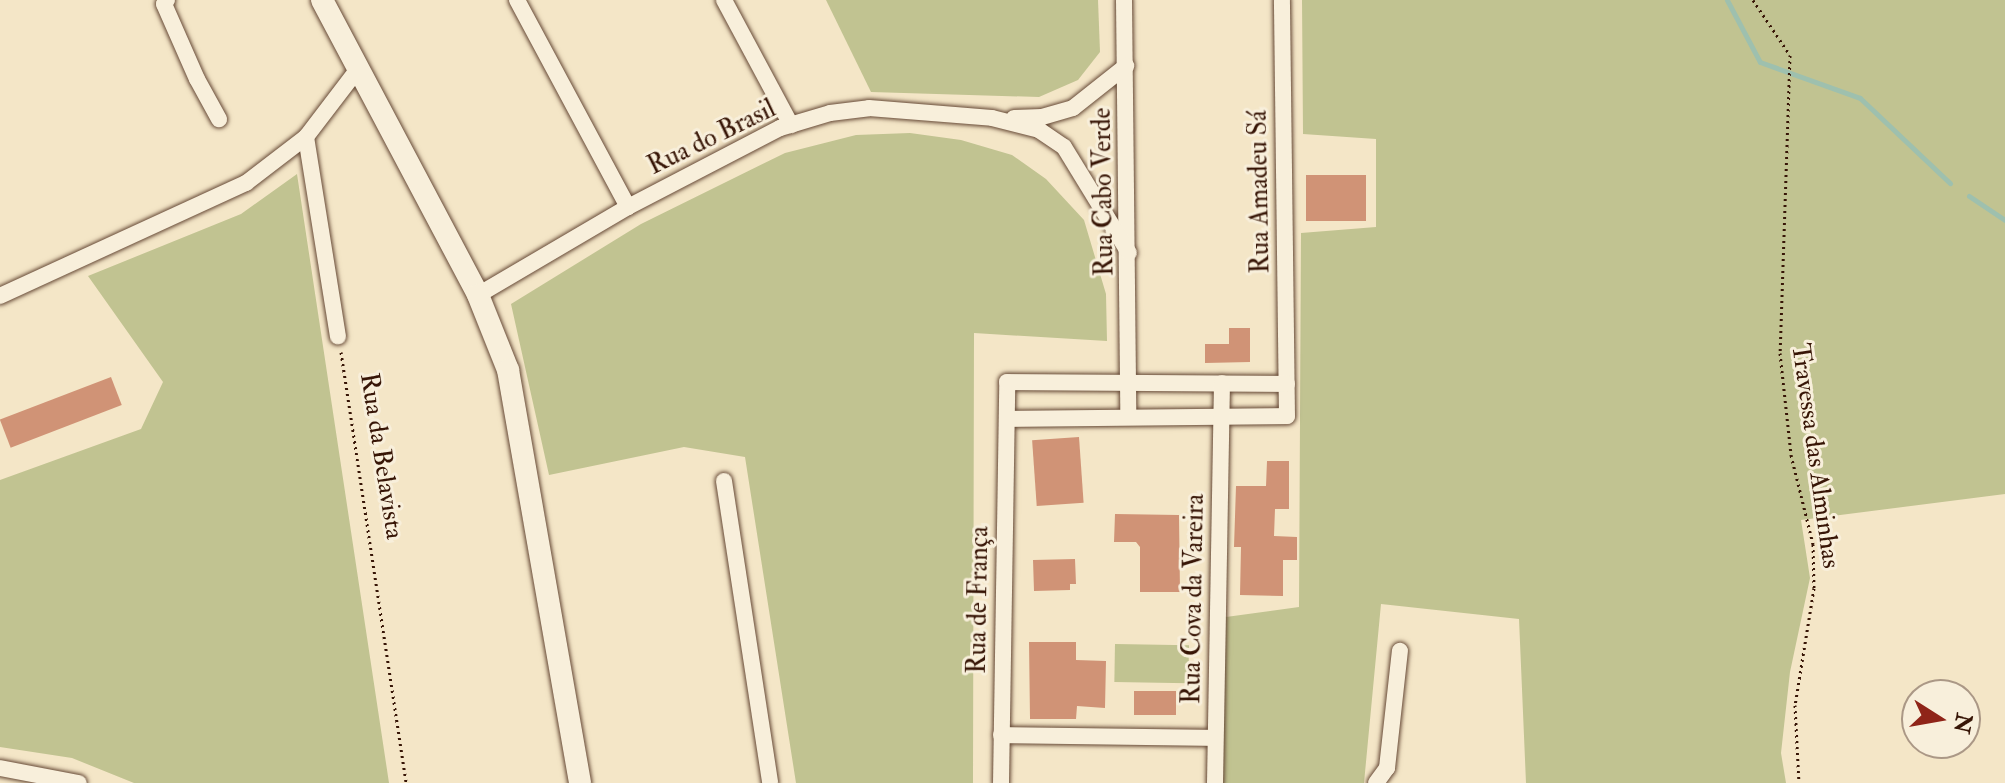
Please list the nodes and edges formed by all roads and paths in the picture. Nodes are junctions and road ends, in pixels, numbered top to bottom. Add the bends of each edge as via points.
1 (167, 0) edge
2 (322, 0) edge
3 (517, 0) edge
4 (724, 0) edge
5 (1124, 0) edge
6 (1282, 0) edge
7 (1753, 0) edge
8 (1126, 66) junction
9 (358, 69) junction
10 (992, 118) junction
11 (219, 119) dead end
12 (791, 125) junction
13 (306, 137) junction
14 (628, 207) junction
15 (1129, 253) junction
16 (478, 295) junction
17 (0, 296) edge
18 (338, 336) joint
19 (1130, 383) junction
20 (1222, 383) junction
21 (1287, 384) junction
22 (1128, 415) junction
23 (1222, 416) junction
24 (1007, 419) junction
25 (724, 481) dead end
26 (1400, 651) dead end
27 (1001, 735) junction
28 (1214, 738) junction
29 (0, 768) edge
30 (79, 783) edge
31 (406, 783) edge
32 (580, 783) edge
33 (770, 783) edge
34 (1001, 783) edge
35 (1215, 783) edge
36 (1376, 783) edge
37 (1799, 783) edge

1 - 11 street via 164,4
2 - 9 street
3 - 14 street
4 - 12 street
5 - 8 street, Rua Cabo Verde
6 - 21 street, Rua Amadeu Sá
7 - 37 path, Travessa das Alminhas via 1790,61 1780,353 1791,455 1813,544 1814,588 1795,705
8 - 10 street, Rua do Brasil via 1073,108 1042,117
8 - 15 street, Rua Cabo Verde
9 - 13 street
9 - 16 street
10 - 12 street, Rua do Brasil via 869,108
10 - 15 street, Rua do Brasil via 1039,130 1064,147
12 - 14 street, Rua do Brasil
13 - 17 street via 246,183
13 - 18 street
14 - 16 street, Rua do Brasil
15 - 19 street, Rua Cabo Verde
16 - 32 street via 496,335 521,420
18 - 31 path, Rua da Belavista
19 - 20 street
19 - 22 street, Rua Cabo Verde
19 - 24 street, Rua de França via 1007,382
20 - 21 street
20 - 23 street, Rua Cova da Vareira
21 - 23 street, Rua Amadeu Sá via 1287,416
22 - 23 street
22 - 24 street
23 - 28 street, Rua Cova da Vareira
24 - 27 street, Rua de França
25 - 33 street
26 - 36 street via 1387,768
27 - 28 street
27 - 34 street, Rua de França
28 - 35 street, Rua Cova da Vareira
29 - 30 street

